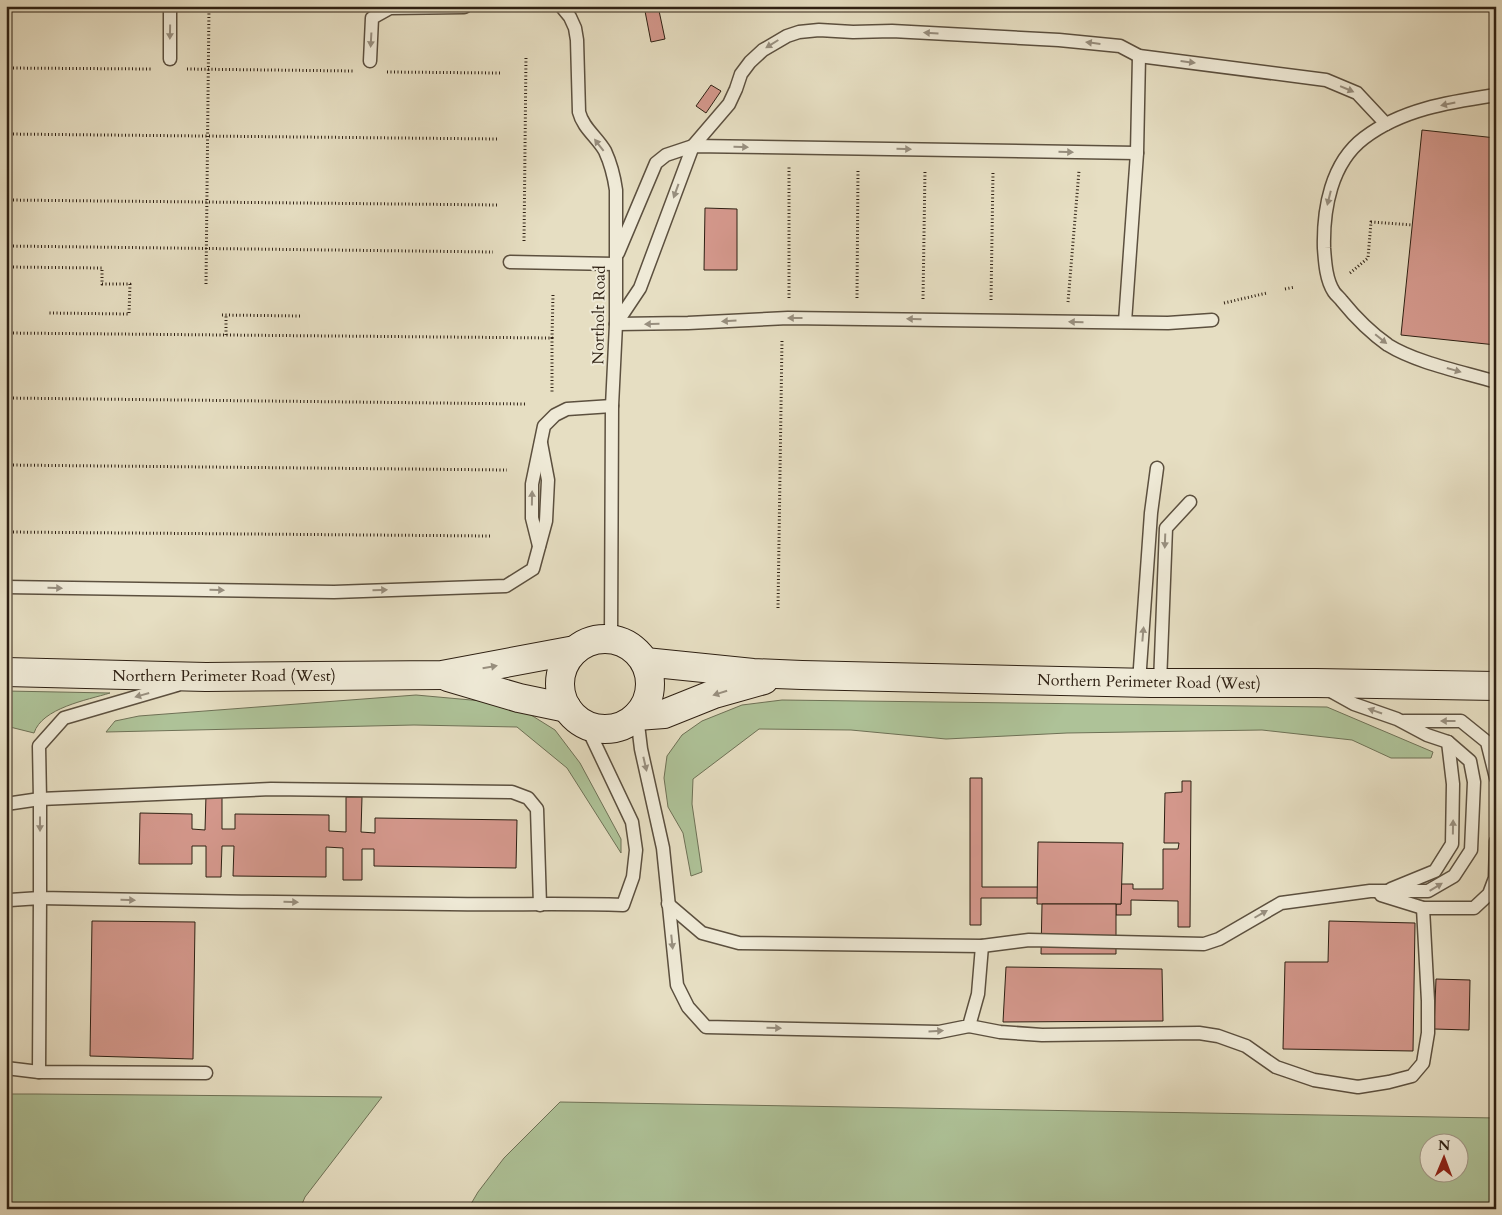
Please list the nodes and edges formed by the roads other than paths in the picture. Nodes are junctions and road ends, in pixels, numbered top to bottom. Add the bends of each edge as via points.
1 (170, 6) edge
2 (466, 6) edge
3 (561, 6) edge
4 (1139, 56) junction
5 (170, 59) dead end
6 (370, 61) dead end
7 (1496, 95) edge
8 (1386, 124) junction
9 (692, 146) junction
10 (1137, 154) junction
11 (510, 262) dead end
12 (616, 262) junction
13 (1212, 320) dead end
14 (1125, 322) junction
15 (616, 324) junction
16 (1496, 382) edge
17 (612, 406) junction
18 (1156, 468) dead end
19 (1190, 502) dead end
20 (6, 587) edge
21 (611, 639) junction
22 (575, 650) junction
23 (646, 662) junction
24 (6, 672) edge
25 (802, 675) junction
26 (206, 676) junction
27 (442, 676) junction
28 (1150, 683) junction
29 (1316, 683) junction
30 (1496, 686) edge
31 (637, 716) junction
32 (577, 717) junction
33 (1400, 721) junction
34 (1448, 742) junction
35 (1496, 778) edge
36 (40, 799) junction
37 (6, 804) edge
38 (1496, 841) edge
39 (1370, 891) junction
40 (1387, 891) junction
41 (40, 898) junction
42 (6, 902) edge
43 (668, 904) junction
44 (540, 905) junction
45 (1423, 908) junction
46 (982, 946) junction
47 (969, 1026) junction
48 (6, 1068) edge
49 (39, 1072) junction
50 (206, 1073) dead end

1 -> 5 lane
2 -> 6 lane via 390,8 372,18
12 -> 3 lane, Northolt Road via 613,171 604,150 580,117 578,40 570,17
4 -> 8 lane via 1326,80 1357,93
4 -> 9 lane via 1120,46 1068,40 892,31 799,32 763,50 750,62 741,74 729,104
4 - 10 lane
7 -> 8 lane via 1409,113
8 -> 16 lane via 1363,139 1348,155 1329,196 1324,220 1325,264 1335,293 1354,316 1389,345 1413,357
9 -> 10 lane
9 - 12 lane via 666,155 656,164
9 -> 15 lane via 640,288
10 - 14 lane
11 - 12 lane
12 - 15 lane, Northolt Road
13 - 14 lane
14 -> 15 lane via 788,318
15 - 17 lane, Northolt Road
20 -> 17 lane via 334,592 506,586 533,569 538,546 532,518 532,484 544,426 567,409
17 - 21 lane, Northolt Road
28 -> 18 lane via 1151,513
19 -> 28 lane via 1166,528
21 - 22 street via 587,642
21 - 23 street via 634,649
27 -> 22 street, Northern Perimeter Road (West)
22 - 32 street via 564,665 560,688 563,699
23 - 25 street, Northern Perimeter Road (West)
23 - 31 street via 651,684 649,696
24 - 26 street, Northern Perimeter Road (West)
25 - 28 street, Northern Perimeter Road (West)
25 -> 31 street, Northern Perimeter Road (West) via 757,682 714,694 664,714
26 - 27 street, Northern Perimeter Road (West)
26 -> 36 lane via 64,718 39,746
27 - 32 street, Northern Perimeter Road (West)
28 - 29 street, Northern Perimeter Road (West)
29 - 30 street, Northern Perimeter Road (West)
33 -> 29 lane via 1354,704
31 - 32 street via 628,724 606,729
31 -> 43 lane via 641,749 664,848
32 - 44 lane via 632,822 636,850 633,877 623,905
33 - 34 lane
35 -> 33 lane via 1487,742 1461,721
40 -> 34 lane via 1435,870 1452,844 1453,784
40 -> 34 lane via 1428,891 1454,876 1471,850 1474,782 1470,762
36 - 37 lane
36 -> 41 lane
36 - 44 lane via 271,789 512,792 528,798 537,809
38 - 45 lane via 1495,878 1489,894 1474,908
39 - 40 lane
39 - 45 lane
46 -> 39 lane via 1029,940 1204,944 1281,903
41 - 42 lane
41 -> 44 lane
41 - 49 lane
43 - 46 lane via 702,933 738,943
43 -> 47 lane via 677,985 688,1007 706,1027 939,1032
45 - 47 lane via 1428,1033 1423,1063 1412,1076 1389,1082 1358,1087 1314,1080 1276,1067 1246,1046 1200,1033 1042,1035
46 - 47 lane via 978,994
48 - 49 lane
49 - 50 lane

